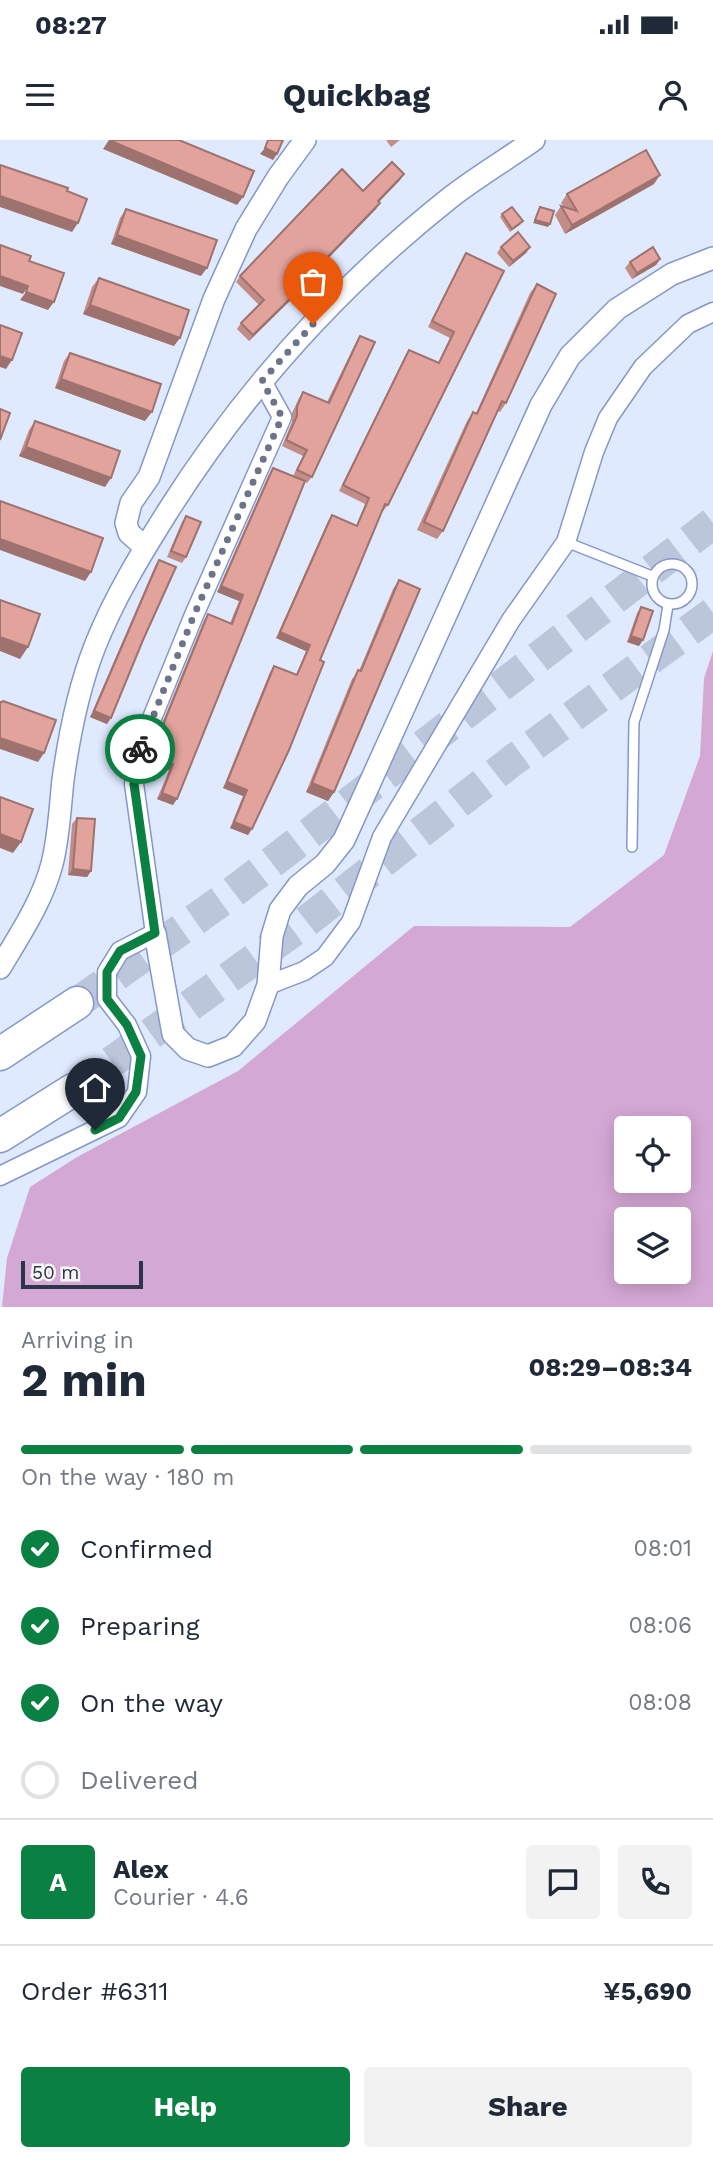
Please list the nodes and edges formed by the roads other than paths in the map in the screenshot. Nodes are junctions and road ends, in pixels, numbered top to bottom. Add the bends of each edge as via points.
1 (305, 140) edge
2 (534, 140) edge
3 (713, 258) edge
4 (713, 313) edge
5 (262, 381) junction
6 (566, 541) junction
7 (145, 547) junction
8 (652, 576) junction
9 (668, 605) junction
10 (632, 847) dead end
11 (155, 933) junction
12 (0, 968) edge
13 (268, 985) junction
14 (77, 1003) tunnel mouth
15 (0, 1054) edge
16 (73, 1090) tunnel mouth
17 (0, 1136) edge
18 (0, 1176) edge

1 - 7 street via 246,229 214,299 149,477 131,503 126,523
2 - 5 street via 453,196 391,247 330,305
3 - 13 street via 672,274 617,309 570,356 541,405 345,840 280,910 272,936
4 - 6 street via 688,324 643,367 608,418
5 - 7 street via 221,433
5 - 11 street via 282,417 139,750 134,784
6 - 8 lane
6 - 13 street via 511,620 382,837 351,922 326,957
7 - 12 street via 95,646 64,774 52,863 37,906
8 - 9 lane via 653,593
8 - 9 lane via 662,565 675,563 690,573 693,589 682,603
9 - 10 lane via 634,722
11 - 13 street via 173,1034 188,1049 208,1056 233,1046 256,1021
11 - 18 street via 120,951 107,972 107,999 127,1025 141,1056 136,1092 119,1118
14 - 15 highway
16 - 17 highway

